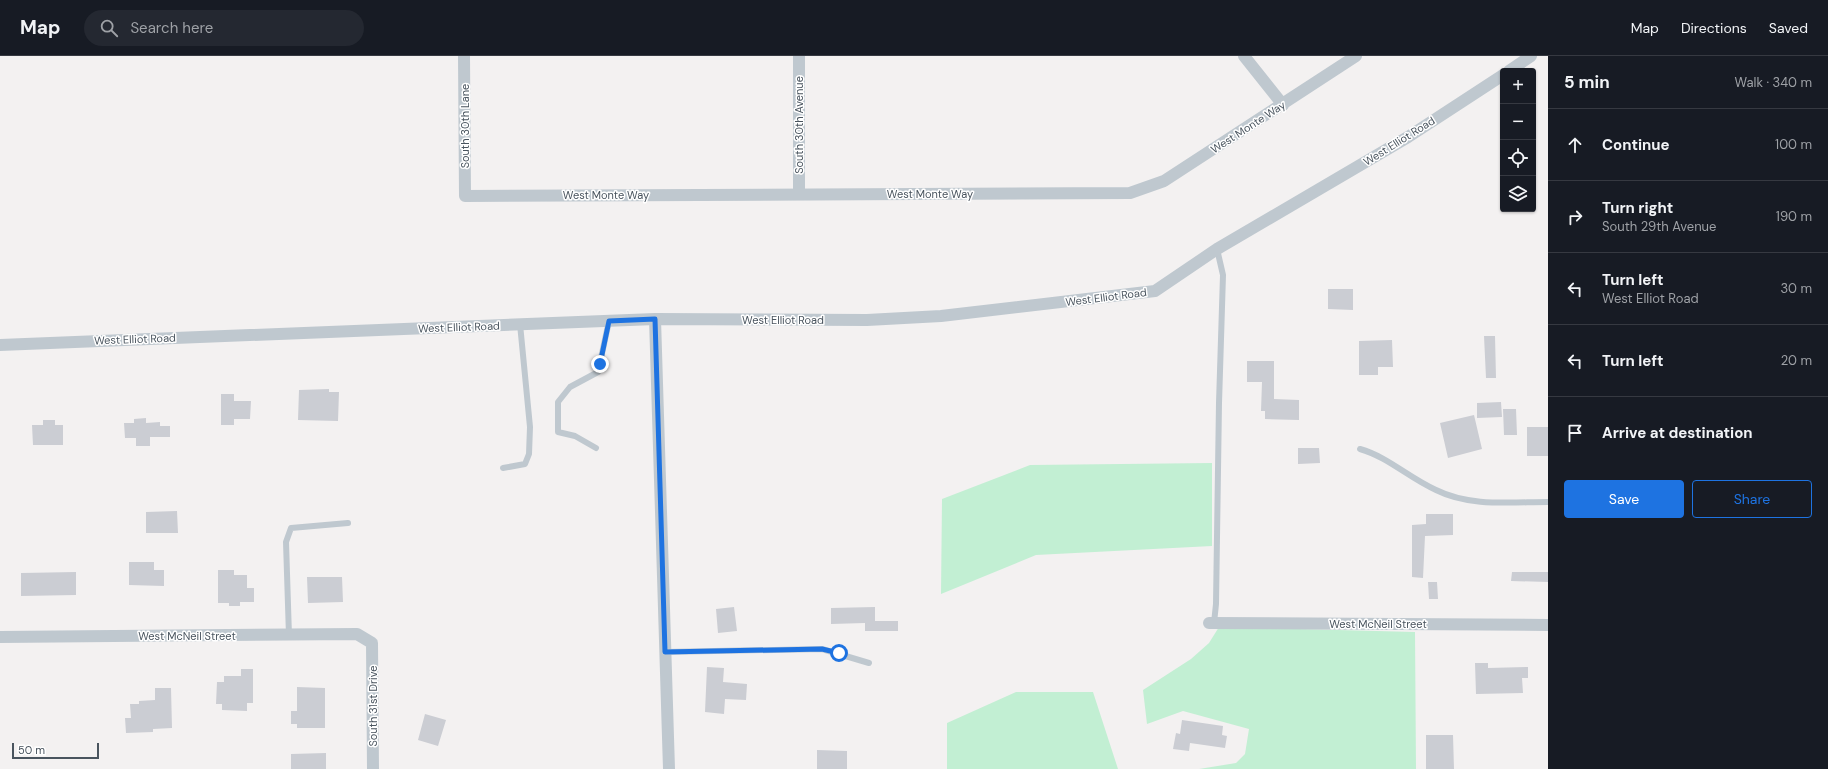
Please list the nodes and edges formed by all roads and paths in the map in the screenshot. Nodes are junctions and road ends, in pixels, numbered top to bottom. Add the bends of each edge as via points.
1 (464, 56) edge
2 (798, 56) edge
3 (1244, 56) edge
4 (1356, 56) edge
5 (1532, 56) edge
6 (1514, 68) edge
7 (1500, 77) edge
8 (1283, 105) junction
9 (799, 194) junction
10 (465, 196) joint
11 (1217, 249) junction
12 (655, 319) junction
13 (609, 321) junction
14 (520, 324) junction
15 (0, 345) edge
16 (596, 448) dead end
17 (1360, 449) dead end
18 (503, 468) dead end
19 (1548, 502) edge
20 (348, 523) dead end
21 (1211, 623) joint
22 (1548, 626) edge
23 (289, 636) junction
24 (0, 637) edge
25 (372, 643) joint
26 (665, 652) junction
27 (869, 663) dead end
28 (373, 769) edge
29 (669, 769) edge

1 - 10 street, South 30th Lane
2 - 9 street, South 30th Avenue
3 - 8 street
4 - 8 street, West Monte Way
5 - 6 street
7 - 11 street, West Elliot Road via 1408,137
8 - 9 street, West Monte Way via 1164,181 1130,193
9 - 10 street, West Monte Way
11 - 12 street, West Elliot Road via 1155,291 941,316 874,320
11 - 21 lane via 1223,275 1216,604
12 - 13 street, West Elliot Road
12 - 26 street
13 - 14 street, West Elliot Road
13 - 16 lane via 598,372 570,387 558,402 558,432 575,436
14 - 15 street, West Elliot Road
14 - 18 lane via 530,427 529,454 525,464
17 - 19 lane via 1376,454 1436,490 1465,500
20 - 23 lane via 291,528 286,542
21 - 22 street, West McNeil Street
23 - 24 street, West McNeil Street
23 - 25 street, West McNeil Street via 357,634
25 - 28 street, South 31st Drive
26 - 27 lane via 822,649
26 - 29 street

